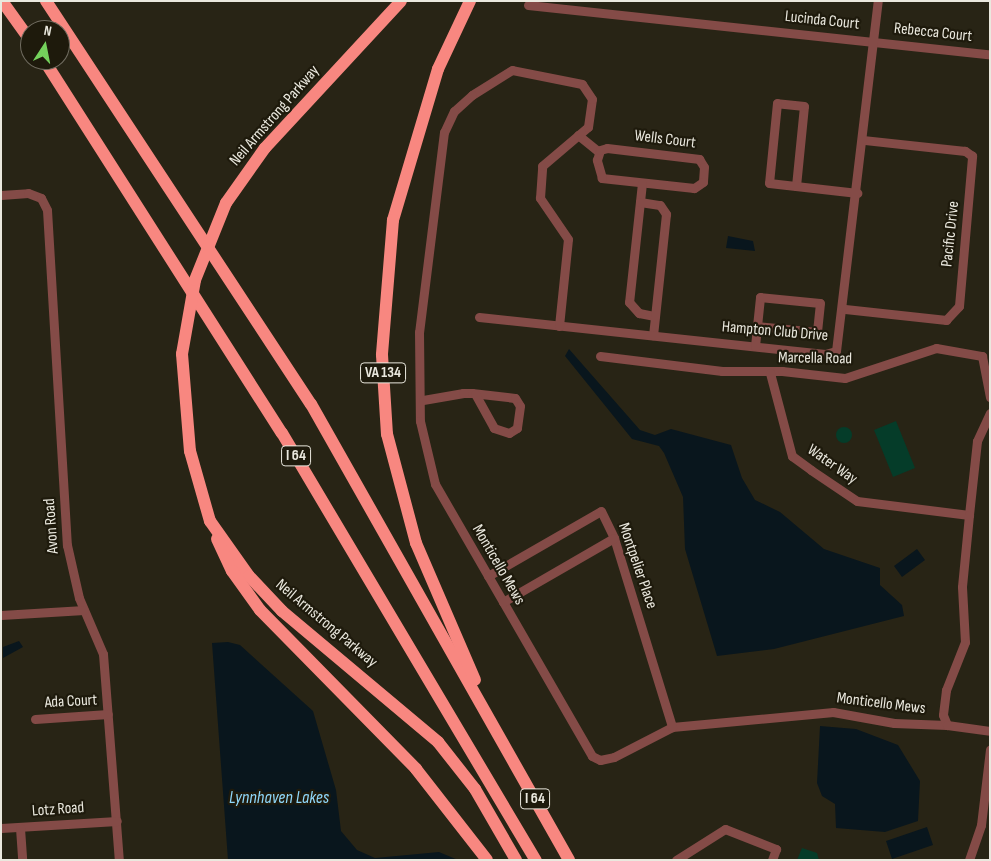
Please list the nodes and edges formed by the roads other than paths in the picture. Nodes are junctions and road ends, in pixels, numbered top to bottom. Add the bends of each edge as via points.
1 (2, 1) edge
2 (46, 1) edge
3 (401, 1) edge
4 (470, 1) edge
5 (878, 1) edge
6 (528, 5) dead end
7 (20, 26) edge
8 (873, 41) junction
9 (990, 54) edge
10 (50, 70) edge
11 (578, 135) junction
12 (863, 140) junction
13 (599, 152) junction
14 (642, 183) junction
15 (796, 186) junction
16 (857, 193) junction
17 (1, 195) edge
18 (640, 202) junction
19 (845, 309) junction
20 (655, 316) junction
21 (479, 317) dead end
22 (559, 326) junction
23 (757, 326) junction
24 (653, 335) junction
25 (755, 346) junction
26 (600, 356) dead end
27 (770, 373) junction
28 (475, 394) junction
29 (990, 397) edge
30 (423, 400) junction
31 (990, 413) edge
32 (969, 515) junction
33 (210, 521) junction
34 (614, 538) junction
35 (488, 576) junction
36 (503, 602) junction
37 (84, 610) junction
38 (1, 615) edge
39 (108, 714) junction
40 (35, 719) dead end
41 (947, 725) junction
42 (672, 727) junction
43 (990, 731) edge
44 (500, 738) junction
45 (990, 750) edge
46 (988, 794) edge
47 (117, 820) junction
48 (1, 828) edge
49 (20, 828) junction
50 (22, 860) edge
51 (119, 860) edge
52 (487, 860) edge
53 (516, 860) edge
54 (536, 860) edge
55 (569, 860) edge
56 (676, 860) edge
57 (772, 860) edge
58 (969, 860) edge

1 - 7 highway
2 - 44 highway, I 64 via 311,404
3 - 33 highway, Neil Armstrong Parkway, bridge via 265,148 226,203 195,280 182,354 190,450
4 - 44 highway, VA 134 via 438,69 393,220 382,355 387,434 416,542
5 - 8 street, Hampton Club Drive
6 - 8 street, Lucinda Court
8 - 9 street, Rebecca Court
8 - 12 street, Hampton Club Drive
10 - 54 highway, I 64 via 282,433
11 - 13 street
11 - 22 street, Monticello Mews via 542,166 540,198 568,239
11 - 30 street, Monticello Mews via 590,123 588,90 580,84 547,80 537,72 512,70 498,76 454,111 444,132 420,332
12 - 16 street, Hampton Club Drive
12 - 19 street, Pacific Drive via 965,151 972,156 959,306 946,320
13 - 14 street, Wells Court via 596,168 602,178
13 - 14 street, Wells Court via 605,148 697,158 704,164 703,182 697,188
14 - 18 street
15 - 15 street via 769,183 777,103 804,106
15 - 16 street
16 - 19 street, Hampton Club Drive
17 - 37 street, Avon Road via 28,193 41,198 47,210 67,545
18 - 20 street via 629,302 639,314
18 - 20 street via 660,205 666,214
19 - 25 street, Hampton Club Drive via 841,341 834,352
20 - 24 street
21 - 22 street, Hampton Club Drive
22 - 24 street, Hampton Club Drive
23 - 23 street via 760,297 820,303 817,332
23 - 25 street
24 - 25 street, Hampton Club Drive
26 - 27 street, Marcella Road
27 - 29 street, Marcella Road via 851,377 921,351 944,349 982,356
27 - 32 street, Water Way via 792,456 811,470 857,501
28 - 28 street via 518,401 517,428 509,433 494,428
28 - 30 street
30 - 35 street, Monticello Mews via 420,421 435,484
31 - 32 street via 977,442
32 - 41 street via 962,587 965,642 946,690
33 - 52 highway via 232,571 260,610 416,769
33 - 53 highway, Neil Armstrong Parkway via 270,600 438,742 475,789
34 - 35 street, Montpelier Place via 601,511
34 - 36 street
34 - 42 street, Montpelier Place
35 - 36 street, Monticello Mews
36 - 42 street, Monticello Mews via 592,756 600,760 614,757
37 - 38 street
37 - 39 street, Avon Road via 103,654
39 - 40 street, Ada Court
39 - 47 street, Avon Road
41 - 42 street, Monticello Mews via 894,723 833,712
41 - 43 street
44 - 55 highway, I 64
45 - 46 street
46 - 58 street
47 - 49 street, Lotz Road
47 - 51 street, Avon Road
48 - 49 street, Lotz Road
49 - 50 street
56 - 57 street via 725,829 776,848

